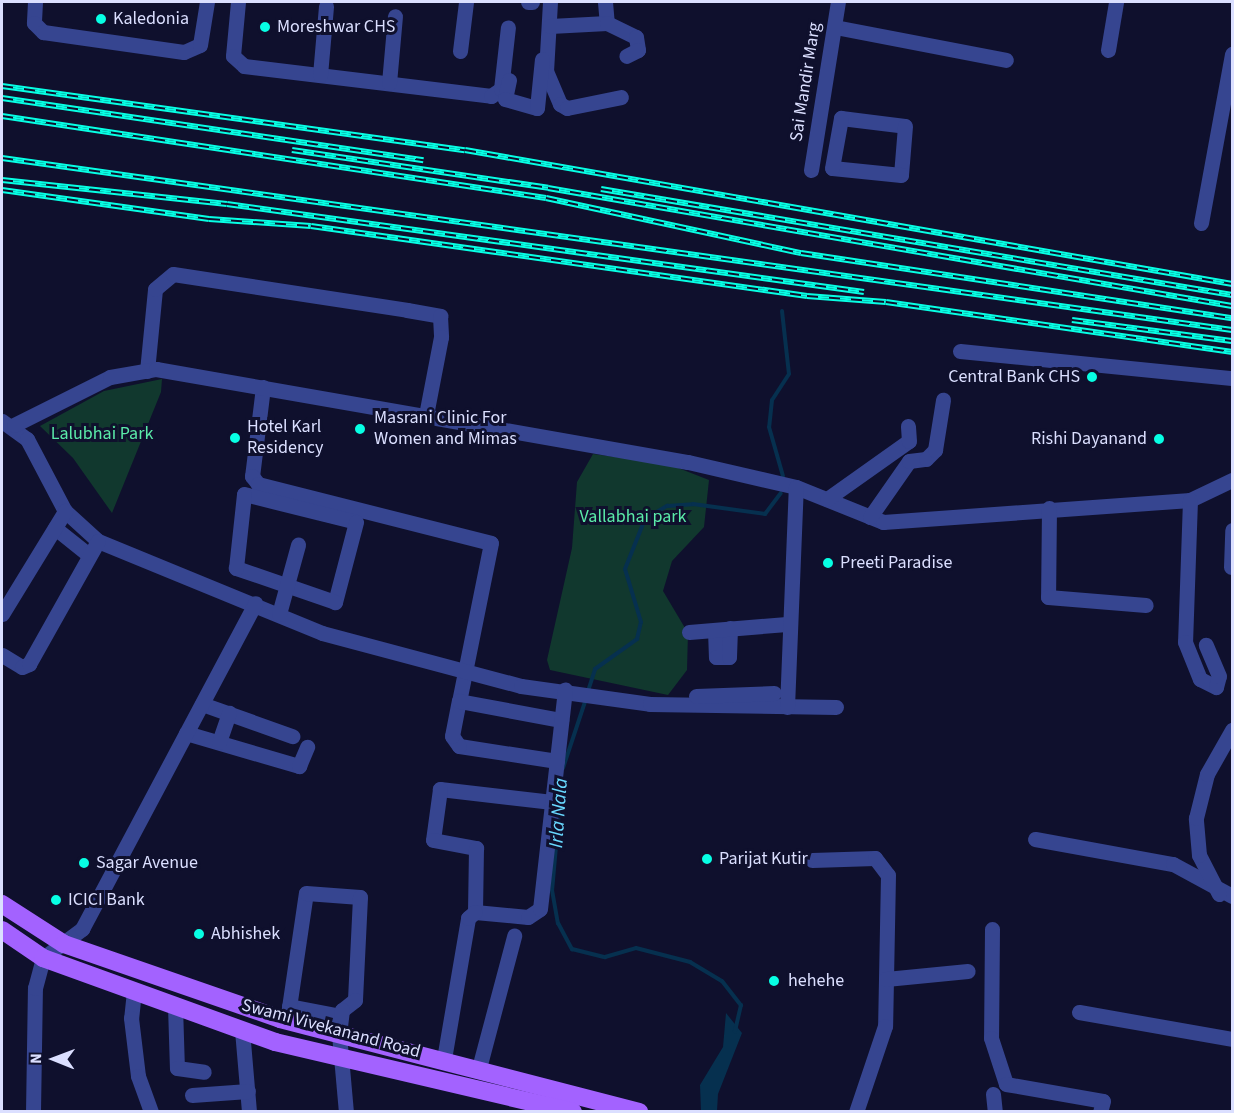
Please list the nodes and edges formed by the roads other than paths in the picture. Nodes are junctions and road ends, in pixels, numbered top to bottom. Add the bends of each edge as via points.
1 (35, 2) edge
2 (207, 2) edge
3 (238, 2) edge
4 (466, 2) edge
5 (550, 2) edge
6 (605, 2) edge
7 (838, 2) edge
8 (1116, 2) edge
9 (327, 6) dead end
10 (395, 16) dead end
11 (607, 22) junction
12 (550, 26) junction
13 (508, 27) dead end
14 (835, 27) junction
15 (1108, 50) dead end
16 (460, 51) dead end
17 (545, 54) junction
18 (1233, 54) edge
19 (626, 56) dead end
20 (1006, 60) dead end
21 (320, 75) junction
22 (509, 78) dead end
23 (388, 83) junction
24 (621, 97) dead end
25 (816, 141) junction
26 (835, 143) junction
27 (811, 170) dead end
28 (1201, 223) dead end
29 (960, 351) dead end
30 (147, 371) junction
31 (1233, 378) edge
32 (263, 387) junction
33 (943, 400) dead end
34 (426, 415) junction
35 (8, 423) edge
36 (908, 426) dead end
37 (1233, 480) edge
38 (796, 487) junction
39 (270, 493) junction
40 (827, 499) junction
41 (1190, 500) junction
42 (313, 504) junction
43 (1049, 508) junction
44 (870, 517) junction
45 (72, 519) junction
46 (1233, 530) edge
47 (63, 535) junction
48 (98, 541) junction
49 (298, 545) dead end
50 (89, 555) junction
51 (1231, 567) edge
52 (243, 572) junction
53 (287, 588) junction
54 (237, 596) junction
55 (255, 603) junction
56 (1146, 605) dead end
57 (2, 614) edge
58 (279, 614) junction
59 (787, 624) junction
60 (690, 632) dead end
61 (1206, 645) dead end
62 (2, 655) edge
63 (466, 671) junction
64 (573, 690) junction
65 (459, 701) junction
66 (202, 704) junction
67 (787, 707) junction
68 (836, 707) dead end
69 (229, 713) junction
70 (561, 720) junction
71 (1233, 730) edge
72 (186, 733) junction
73 (292, 736) dead end
74 (219, 742) junction
75 (307, 747) dead end
76 (556, 760) junction
77 (552, 802) junction
78 (1035, 839) dead end
79 (812, 860) dead end
80 (1226, 895) edge
81 (2, 904) edge
82 (475, 912) junction
83 (992, 929) dead end
84 (2, 930) edge
85 (514, 936) dead end
86 (64, 944) junction
87 (44, 958) junction
88 (968, 971) dead end
89 (886, 979) junction
90 (135, 991) junction
91 (175, 1006) junction
92 (1078, 1012) dead end
93 (288, 1014) junction
94 (340, 1025) junction
95 (242, 1030) junction
96 (1233, 1039) edge
97 (340, 1057) junction
98 (444, 1059) junction
99 (479, 1068) junction
100 (539, 1083) junction
101 (248, 1091) junction
102 (993, 1094) dead end
103 (536, 1107) edge
104 (33, 1112) edge
105 (151, 1112) edge
106 (249, 1112) edge
107 (346, 1112) edge
108 (573, 1112) edge
109 (639, 1112) edge
110 (856, 1112) edge
111 (995, 1112) edge
112 (1100, 1112) edge

1 - 2 street via 34,23 43,32 184,52 200,45
3 - 21 street via 236,62
4 - 16 street
5 - 12 street
6 - 11 street
7 - 14 street, Sai Mandir Marg
8 - 15 street
9 - 21 street
10 - 23 street
11 - 12 street
11 - 19 street via 636,37 638,51
12 - 17 street
13 - 23 street via 501,89 495,95
14 - 20 street
14 - 25 street, Sai Mandir Marg
17 - 22 street via 538,73 537,108 506,99
17 - 24 street via 546,71 564,108
18 - 28 street
21 - 23 street
25 - 26 street
25 - 27 street, Sai Mandir Marg
26 - 26 street via 832,168 902,173 903,125 841,118
29 - 31 street
30 - 32 street
30 - 34 street via 155,289 173,274 407,310 440,316 441,337
30 - 35 street via 110,377
32 - 34 street
32 - 39 street via 252,476
33 - 44 street via 935,450 926,459 909,461
34 - 38 street
35 - 45 street
36 - 40 street via 909,441
37 - 41 street
38 - 40 street
38 - 59 street
39 - 42 street
39 - 52 street via 242,495 235,562
40 - 44 street
41 - 43 street
41 - 61 street via 1185,642 1200,679 1216,687 1219,676
42 - 53 street via 357,524 337,600 327,603
42 - 63 street via 491,543
43 - 44 street via 883,522
43 - 56 street via 1048,597
45 - 47 street
45 - 47 street
45 - 48 street
46 - 51 street
47 - 50 street
47 - 57 street
48 - 50 street
48 - 54 street
49 - 53 street
50 - 62 street via 29,664 22,667
52 - 53 street
52 - 54 street
53 - 58 street
54 - 55 street
55 - 58 street
55 - 66 street
58 - 63 street via 322,633
59 - 60 street
59 - 67 street
63 - 64 street via 521,686
63 - 65 street
64 - 67 street via 618,697 765,698
64 - 70 street
65 - 70 street
65 - 76 street via 452,736 456,745
66 - 69 street
66 - 72 street
67 - 68 street
69 - 73 street
69 - 74 street
70 - 76 street
71 - 80 street via 1207,774 1196,818 1200,855
72 - 74 street
72 - 86 street via 82,929
74 - 75 street via 299,766
76 - 77 street
77 - 82 street via 538,913 528,917
77 - 82 street via 440,789 433,840 476,848
78 - 80 street via 1173,864
79 - 89 street via 874,858 888,875
81 - 86 main road, Swami Vivekanand Road
82 - 98 street via 468,918
83 - 112 street via 991,1038 1006,1084 1103,1101
84 - 87 main road, Swami Vivekanand Road
85 - 99 street
86 - 87 street
86 - 93 main road, Swami Vivekanand Road
87 - 90 main road, Swami Vivekanand Road
87 - 104 street via 34,987
88 - 89 street
89 - 110 street via 885,1026
90 - 91 main road, Swami Vivekanand Road
90 - 105 street via 131,1018 138,1076
91 - 95 main road, Swami Vivekanand Road
91 - 101 street via 177,1068 205,1066 198,1094
92 - 96 street
93 - 94 main road, Swami Vivekanand Road
93 - 94 street via 306,893 358,896 355,1000
94 - 97 street
94 - 98 main road, Swami Vivekanand Road
95 - 97 main road, Swami Vivekanand Road
95 - 101 street
97 - 103 main road, Swami Vivekanand Road
97 - 107 street
98 - 99 main road, Swami Vivekanand Road
99 - 100 main road, Swami Vivekanand Road
100 - 103 street
100 - 109 main road, Swami Vivekanand Road
101 - 106 street
102 - 111 street
103 - 108 main road, Swami Vivekanand Road

